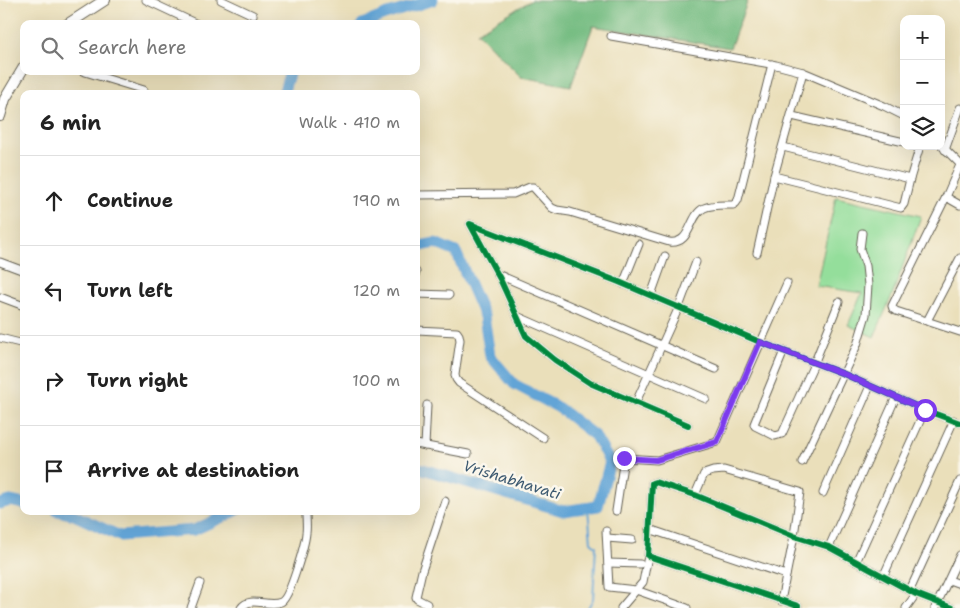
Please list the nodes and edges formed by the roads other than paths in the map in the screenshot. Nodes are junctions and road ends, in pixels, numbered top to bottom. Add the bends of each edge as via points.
1 (106, 0) edge
2 (146, 0) edge
3 (221, 0) edge
4 (253, 14) dead end
5 (76, 20) edge
6 (188, 20) edge
7 (611, 36) dead end
8 (772, 64) junction
9 (803, 72) junction
10 (20, 74) edge
11 (95, 75) edge
12 (144, 90) dead end
13 (960, 108) edge
14 (900, 114) edge
15 (0, 116) edge
16 (792, 116) junction
17 (900, 141) edge
18 (945, 143) edge
19 (783, 147) junction
20 (919, 150) edge
21 (945, 150) edge
22 (960, 165) edge
23 (774, 176) junction
24 (910, 179) junction
25 (420, 195) edge
26 (946, 197) junction
27 (960, 205) edge
28 (862, 233) dead end
29 (639, 244) dead end
30 (757, 253) dead end
31 (665, 256) dead end
32 (960, 258) edge
33 (0, 262) edge
34 (696, 262) dead end
35 (20, 270) edge
36 (497, 274) junction
37 (786, 283) dead end
38 (623, 284) junction
39 (420, 294) edge
40 (449, 295) dead end
41 (651, 296) junction
42 (0, 297) edge
43 (839, 302) dead end
44 (20, 304) edge
45 (679, 307) junction
46 (517, 316) junction
47 (927, 321) junction
48 (420, 330) edge
49 (960, 332) edge
50 (0, 338) edge
51 (760, 342) junction
52 (20, 343) edge
53 (661, 345) junction
54 (784, 351) junction
55 (814, 363) junction
56 (716, 368) dead end
57 (649, 374) junction
58 (844, 374) junction
59 (870, 386) junction
60 (896, 397) junction
61 (706, 399) dead end
62 (636, 402) junction
63 (428, 405) dead end
64 (925, 410) junction
65 (957, 422) edge
66 (688, 425) dead end
67 (543, 438) dead end
68 (420, 445) edge
69 (425, 446) junction
70 (468, 454) dead end
71 (802, 462) dead end
72 (960, 481) edge
73 (822, 493) dead end
74 (695, 495) junction
75 (445, 502) dead end
76 (616, 511) dead end
77 (306, 515) edge
78 (649, 529) junction
79 (794, 536) junction
80 (632, 540) dead end
81 (829, 547) junction
82 (648, 556) junction
83 (960, 556) edge
84 (608, 562) junction
85 (856, 562) junction
86 (640, 564) dead end
87 (786, 576) junction
88 (883, 577) junction
89 (949, 580) junction
90 (200, 583) dead end
91 (960, 584) edge
92 (636, 590) junction
93 (913, 592) junction
94 (781, 601) junction
95 (937, 605) edge
96 (798, 606) dead end
97 (191, 608) edge
98 (241, 608) edge
99 (426, 608) edge
100 (621, 608) edge
101 (687, 608) edge
102 (906, 608) edge
103 (952, 608) edge

1 - 5 main road
2 - 6 street
3 - 4 street
7 - 8 street
8 - 9 street
8 - 25 street via 738,200 733,205 704,208 678,242 556,210 533,187 513,194
9 - 14 street
9 - 16 street
10 - 15 main road
11 - 12 street
13 - 18 street
16 - 17 street
16 - 19 street
19 - 23 street
19 - 24 street
20 - 24 street
21 - 22 street
22 - 26 street
23 - 24 street via 900,208
23 - 30 street
26 - 27 street
26 - 47 street via 892,306
28 - 58 street via 860,249 868,285 866,315 858,345
29 - 38 street
31 - 41 street
32 - 47 street
33 - 35 street
34 - 45 street
36 - 38 street via 470,224
36 - 46 street
36 - 53 street
37 - 51 street
38 - 41 street
39 - 40 street
41 - 45 street
42 - 44 street
43 - 55 street
45 - 51 street
45 - 53 street
46 - 57 street
46 - 62 street via 526,336 555,360 590,383
47 - 49 street
48 - 67 street via 457,332 460,340 455,375 459,383
50 - 52 street
51 - 54 street
51 - 76 street via 717,442 656,460 624,458
53 - 56 street
53 - 57 street
54 - 55 street
54 - 55 street via 754,424 775,436 782,434
55 - 58 street
57 - 61 street
57 - 62 street
58 - 59 street
58 - 71 street
59 - 60 street
59 - 73 street
60 - 64 street
60 - 81 street
62 - 66 street
63 - 69 street
64 - 65 street
64 - 85 street
65 - 88 street
68 - 69 street
69 - 70 street
72 - 93 street
74 - 78 street via 653,482
74 - 79 street
74 - 79 street via 704,474 718,470 800,492
75 - 99 street via 416,597 426,604
77 - 98 street via 304,545 285,599 273,603 248,602
78 - 82 street
78 - 87 street
79 - 81 street
79 - 87 street
80 - 84 street via 607,535
81 - 85 street
82 - 92 street via 643,582
82 - 94 street
83 - 89 street
84 - 86 street
84 - 92 street via 609,587
85 - 88 street
87 - 94 street
88 - 93 street
89 - 91 street
89 - 95 street
90 - 97 street
92 - 100 street
92 - 101 street
93 - 95 street
93 - 102 street
94 - 96 street
95 - 103 street

